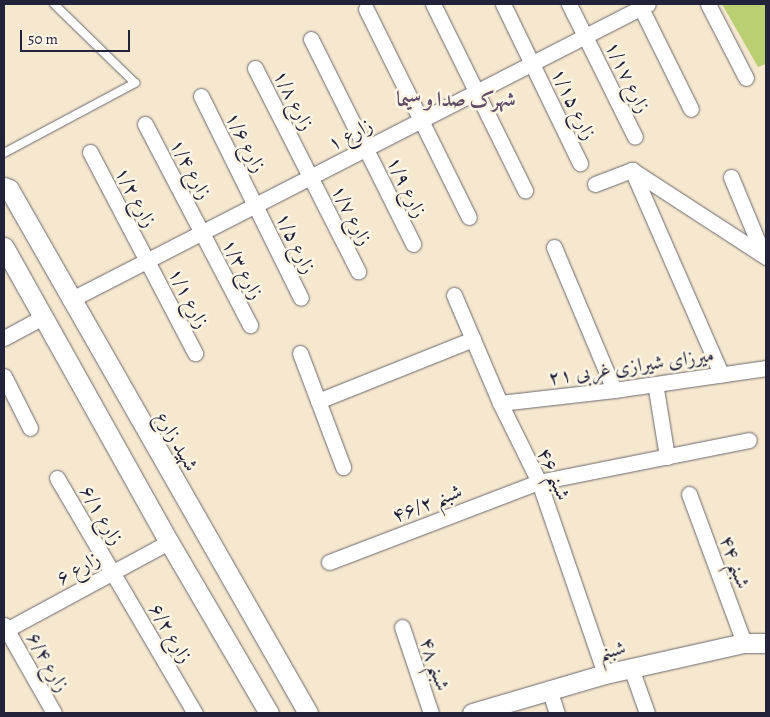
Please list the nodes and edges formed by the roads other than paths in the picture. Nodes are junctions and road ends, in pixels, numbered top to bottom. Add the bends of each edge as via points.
1 (54, 4) edge
2 (433, 4) edge
3 (503, 4) edge
4 (569, 4) edge
5 (708, 4) edge
6 (643, 5) edge
7 (366, 9) dead end
8 (585, 36) junction
9 (311, 39) dead end
10 (532, 63) junction
11 (255, 68) dead end
12 (746, 78) dead end
13 (477, 92) junction
14 (201, 96) dead end
15 (691, 109) dead end
16 (421, 120) junction
17 (145, 124) dead end
18 (635, 136) dead end
19 (366, 148) junction
20 (4, 152) edge
21 (90, 152) dead end
22 (580, 163) dead end
23 (632, 170) junction
24 (310, 177) junction
25 (731, 177) dead end
26 (595, 184) dead end
27 (5, 185) edge
28 (525, 190) dead end
29 (255, 205) junction
30 (469, 217) dead end
31 (202, 232) junction
32 (413, 244) dead end
33 (4, 247) edge
34 (554, 247) dead end
35 (765, 255) edge
36 (147, 260) junction
37 (358, 271) dead end
38 (454, 295) dead end
39 (301, 298) dead end
40 (70, 300) junction
41 (43, 317) junction
42 (250, 325) dead end
43 (4, 338) edge
44 (473, 339) junction
45 (195, 353) dead end
46 (300, 353) dead end
47 (766, 368) edge
48 (722, 374) junction
49 (4, 376) edge
50 (656, 389) dead end
51 (614, 390) junction
52 (318, 401) junction
53 (500, 403) junction
54 (30, 428) dead end
55 (749, 440) dead end
56 (667, 457) junction
57 (343, 467) dead end
58 (57, 478) dead end
59 (538, 482) junction
60 (689, 494) dead end
61 (169, 542) junction
62 (329, 562) dead end
63 (112, 572) junction
64 (402, 627) dead end
65 (5, 628) edge
66 (744, 643) junction
67 (766, 643) edge
68 (631, 668) junction
69 (605, 674) junction
70 (550, 692) junction
71 (54, 713) edge
72 (194, 713) edge
73 (269, 713) edge
74 (308, 713) edge
75 (431, 713) edge
76 (472, 713) edge
77 (557, 713) edge
78 (647, 713) edge

1 - 20 lane via 136,83
2 - 13 street
3 - 10 street, ۱/۱۵ زارع
4 - 8 street, ۱/۱۷ زارع
5 - 12 street
6 - 8 street, ۱ زارع
6 - 15 street
7 - 16 street
8 - 10 street, ۱ زارع
8 - 18 street, ۱/۱۷ زارع
9 - 19 street, ۱/۹ زارع
10 - 13 street, ۱ زارع
10 - 22 street, ۱/۱۵ زارع
11 - 24 street, ۱/۸ زارع
13 - 16 street, ۱ زارع
13 - 28 street
14 - 29 street, ۱/۶ زارع
16 - 19 street, ۱ زارع
16 - 30 street
17 - 31 street, ۱/۴ زارع
19 - 24 street, ۱ زارع
19 - 32 street, ۱/۹ زارع
21 - 36 street, ۱/۲ زارع
23 - 26 street
23 - 35 street
23 - 48 street
24 - 29 street, ۱ زارع
24 - 37 street, ۱/۷ زارع
25 - 35 street
27 - 40 street, شهید زارع
29 - 31 street, ۱ زارع
29 - 39 street, ۱/۵ زارع
31 - 36 street, ۱ زارع
31 - 42 street, ۱/۳ زارع
33 - 41 street
34 - 51 street
36 - 40 street, ۱ زارع
36 - 45 street, ۱/۱ زارع
38 - 44 street, ۴۶ شبنم
40 - 74 street, شهید زارع
41 - 43 street
41 - 61 street
44 - 52 street
44 - 53 street, ۴۶ شبنم
46 - 52 street
47 - 48 street, ۲۱ میرزای شیرازی غربی
48 - 51 street, ۲۱ میرزای شیرازی غربی
49 - 54 street
50 - 56 street
51 - 53 street, ۲۱ میرزای شیرازی غربی
52 - 57 street
53 - 59 street, ۴۶ شبنم
55 - 56 street, ۴۶/۲ شبنم
56 - 59 street, ۴۶/۲ شبنم
58 - 63 street, ۶/۱ زارع
59 - 62 street, ۴۶/۲ شبنم
59 - 69 street, ۴۶ شبنم
60 - 66 street, شبنم ۴۴
61 - 63 street, ۶ زارع
61 - 73 street
63 - 65 street, ۶ زارع
63 - 72 street, ۶/۲ زارع
64 - 75 street, ۴۸ شبنم
65 - 71 street, ۶/۴ زارع
66 - 67 street, شبنم
66 - 68 street, شبنم
68 - 69 street, شبنم
68 - 78 street
69 - 70 street, شبنم
70 - 76 street, شبنم
70 - 77 street

